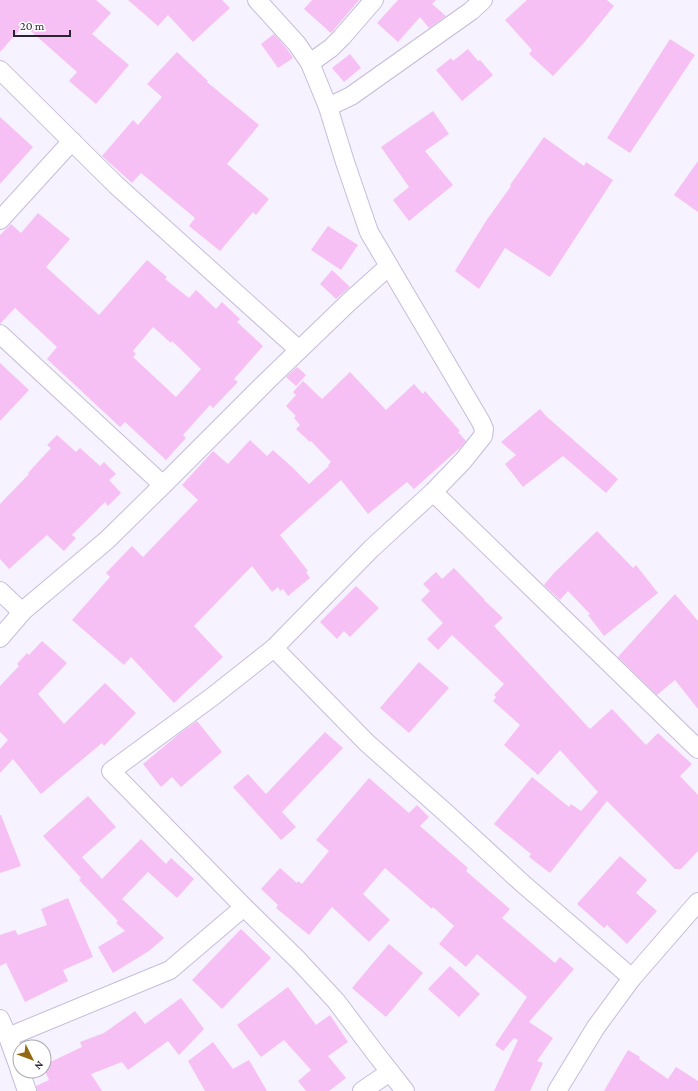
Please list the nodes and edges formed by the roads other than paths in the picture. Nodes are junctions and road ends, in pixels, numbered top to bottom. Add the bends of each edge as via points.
1 (257, 0) edge
2 (374, 0) edge
3 (483, 0) edge
4 (310, 63) junction
5 (0, 70) edge
6 (328, 106) junction
7 (72, 141) junction
8 (0, 220) edge
9 (389, 266) junction
10 (0, 334) edge
11 (299, 350) junction
12 (163, 485) junction
13 (433, 492) junction
14 (0, 591) edge
15 (22, 612) junction
16 (0, 638) edge
17 (274, 648) junction
18 (698, 749) edge
19 (698, 902) edge
20 (244, 908) junction
21 (632, 978) junction
22 (0, 1019) edge
23 (8, 1037) junction
24 (12, 1048) edge
25 (390, 1072) junction
26 (23, 1079) edge
27 (27, 1091) edge
28 (362, 1091) edge
29 (405, 1091) edge
30 (557, 1091) edge

1 - 4 street via 297,44
2 - 4 street via 337,43
3 - 6 street via 351,96
4 - 6 street
5 - 7 street
6 - 9 street via 369,232
7 - 8 street
7 - 11 street via 116,185
9 - 11 street
9 - 13 street via 484,429 483,436 463,461
10 - 12 street
11 - 12 street
12 - 15 street via 106,540
13 - 17 street via 371,549
13 - 18 street
14 - 15 street
15 - 16 street
17 - 20 street via 111,771
17 - 21 street via 367,743
19 - 21 street
20 - 23 street via 170,970
20 - 25 street via 336,1001
21 - 30 street via 596,1027
22 - 23 street
23 - 24 street
25 - 28 street
25 - 29 street
26 - 27 street

